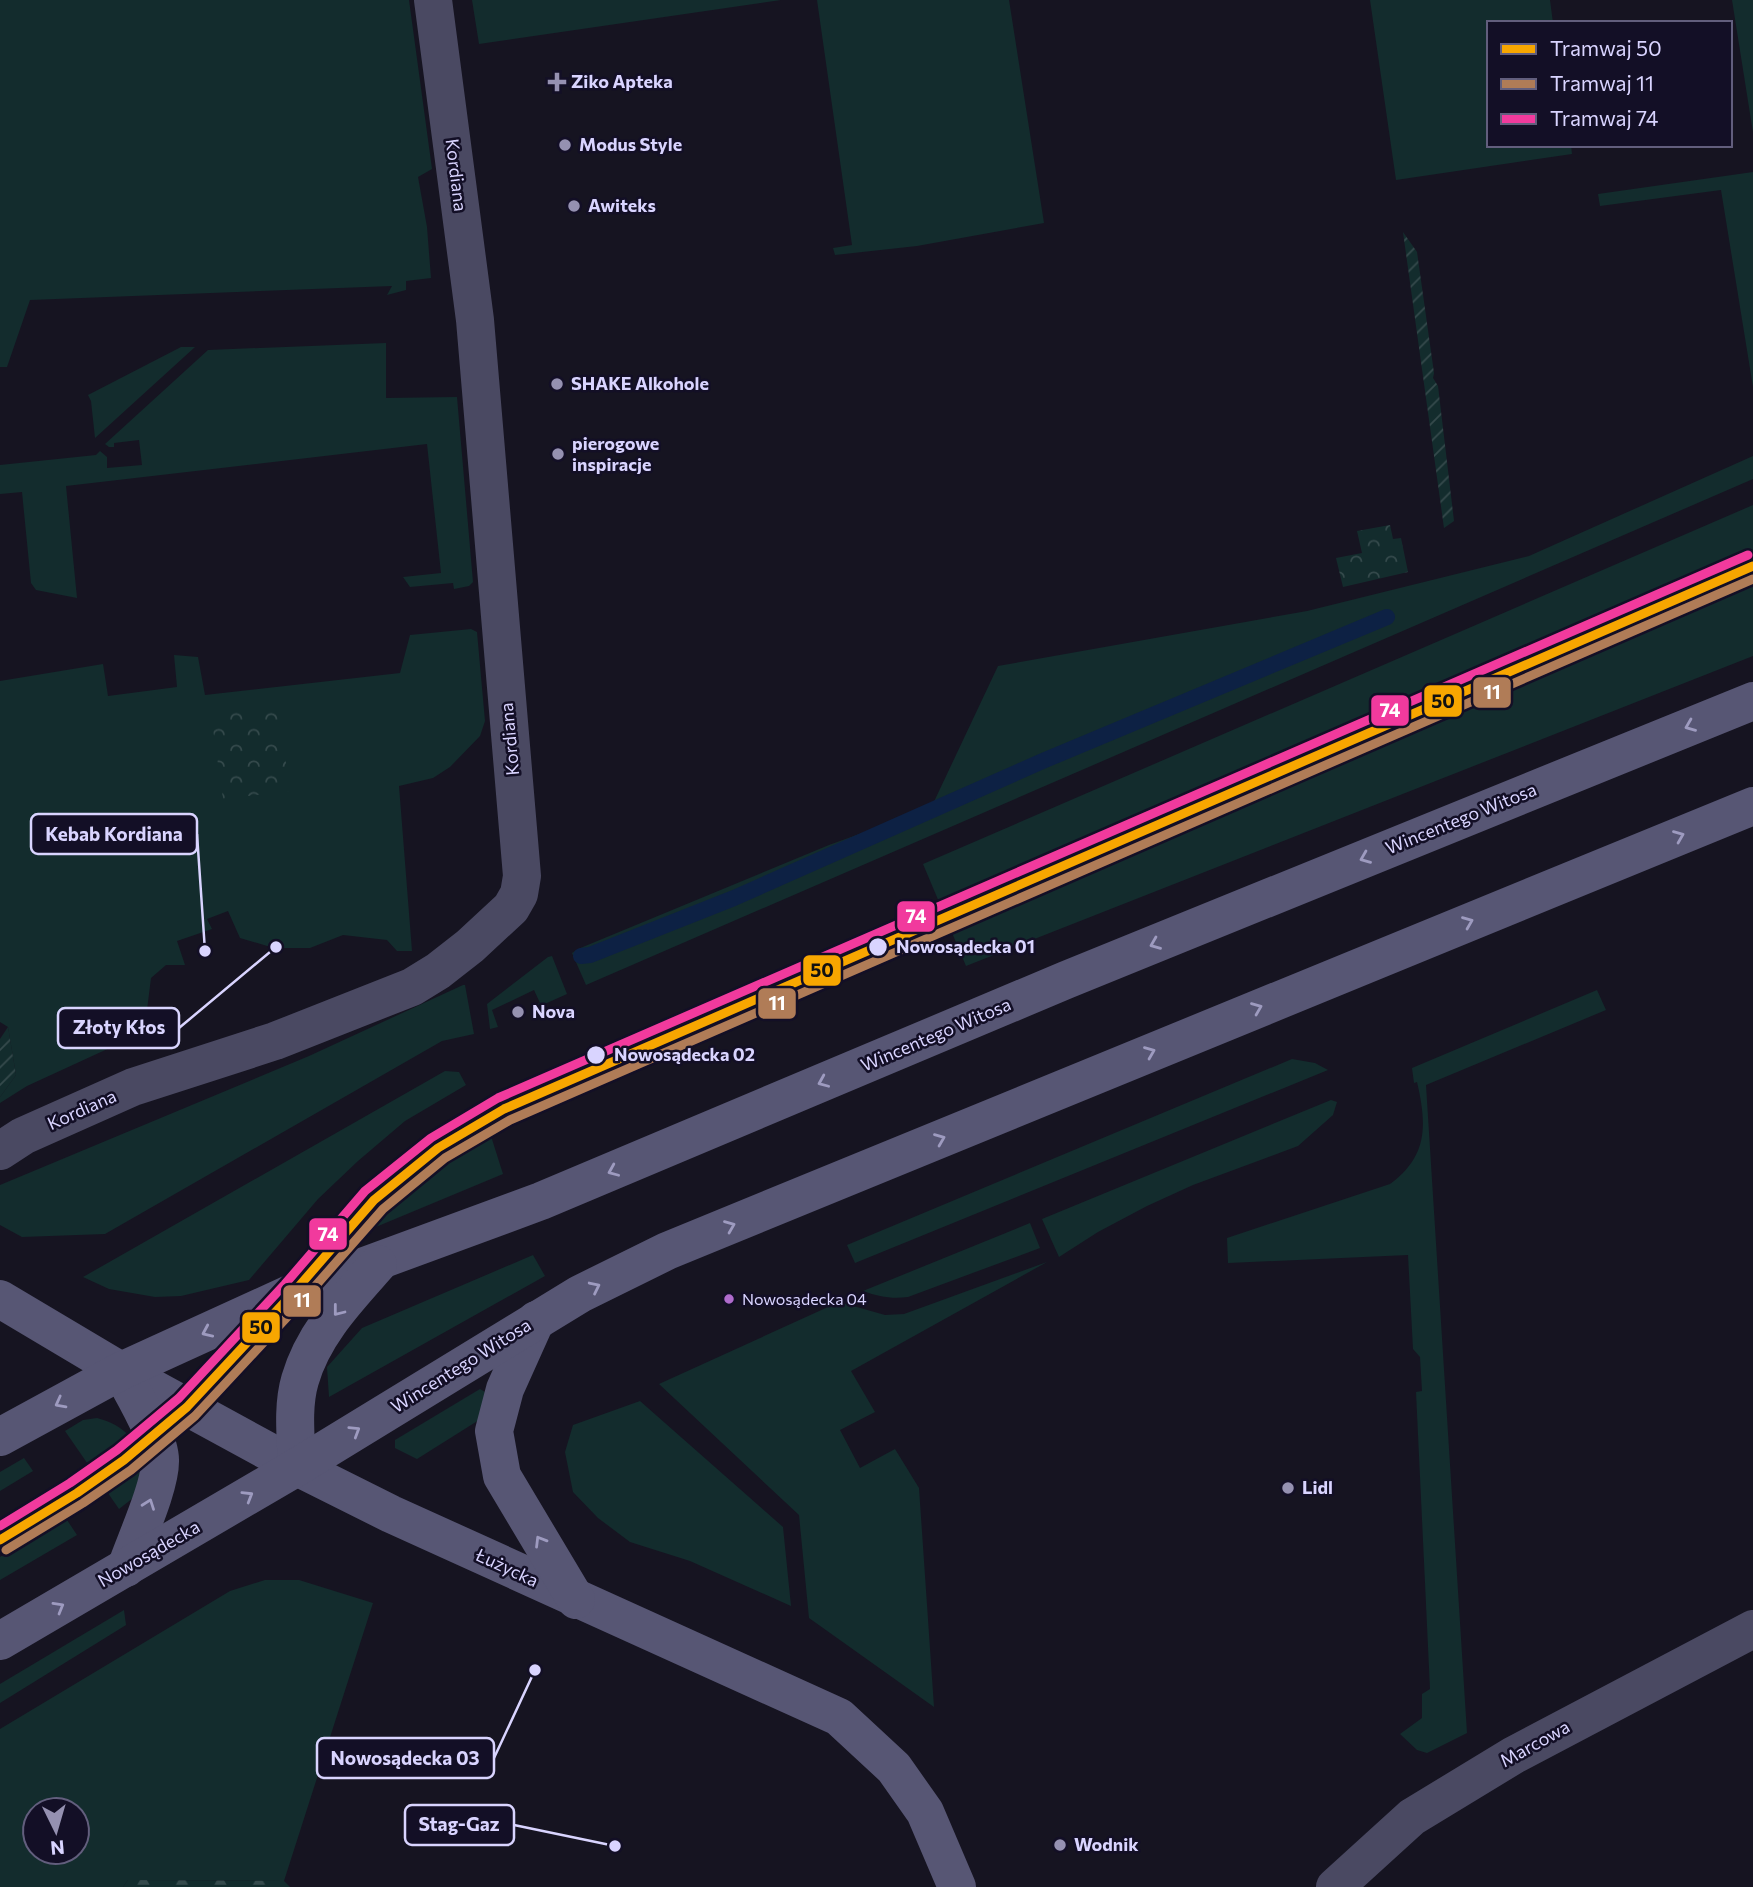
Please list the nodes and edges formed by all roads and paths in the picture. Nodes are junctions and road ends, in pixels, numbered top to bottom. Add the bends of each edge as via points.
1 (433, 0) edge
2 (1753, 701) edge
3 (1753, 806) edge
4 (0, 1151) edge
5 (383, 1259) junction
6 (0, 1299) edge
7 (536, 1320) junction
8 (121, 1371) junction
9 (0, 1437) edge
10 (297, 1467) junction
11 (126, 1568) junction
12 (576, 1600) junction
13 (1753, 1629) edge
14 (0, 1642) edge
15 (957, 1887) edge
16 (1335, 1887) edge

1 - 4 street, Kordiana via 475,320 522,876 519,894 470,946 412,987 275,1041 133,1087 23,1136
2 -> 5 main road, Wincentego Witosa via 1066,979 541,1201
7 -> 3 main road, Wincentego Witosa via 667,1251
5 -> 8 main road, Wincentego Witosa via 294,1292
5 -> 10 main road via 336,1311 312,1348 299,1381 295,1411
6 - 8 main road, Łużycka
10 -> 7 main road, Wincentego Witosa
12 -> 7 main road via 502,1476 494,1431 505,1389
8 -> 9 main road
8 - 10 main road, Łużycka
11 -> 8 main road via 161,1458 147,1419
11 -> 10 main road, Nowosądecka
10 - 12 main road, Łużycka
14 -> 11 main road, Nowosądecka
12 - 15 main road, Łużycka via 839,1717 894,1769 925,1812
13 - 16 street, Marcowa via 1514,1755 1412,1817

